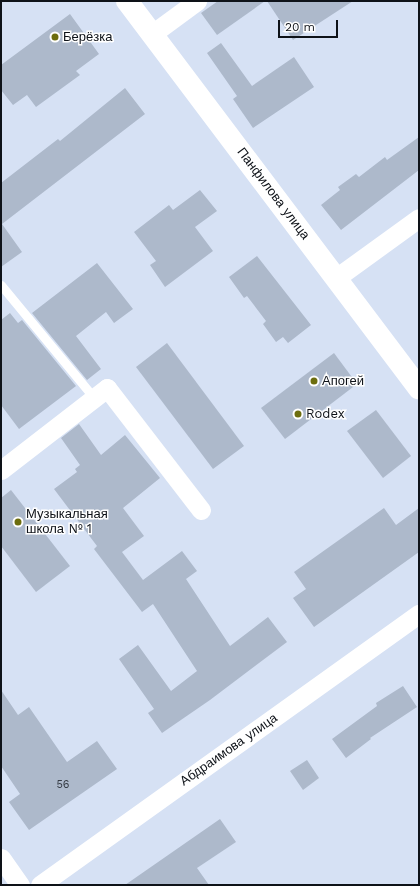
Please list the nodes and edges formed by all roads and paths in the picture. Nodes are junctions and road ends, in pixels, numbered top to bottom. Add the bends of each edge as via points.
1 (127, 1) edge
2 (197, 1) edge
3 (152, 34) junction
4 (419, 218) edge
5 (336, 278) junction
6 (1, 285) edge
7 (419, 388) edge
8 (94, 398) junction
9 (1, 470) edge
10 (201, 510) dead end
11 (419, 614) edge
12 (1, 858) edge
13 (20, 885) edge
14 (40, 885) edge

1 - 3 street, Панфилова улица
2 - 3 street
3 - 5 street, Панфилова улица
4 - 5 street
5 - 7 street, Панфилова улица
6 - 8 lane
8 - 9 street
8 - 10 street via 107,388
11 - 14 street, Абдраимова улица
12 - 13 street

